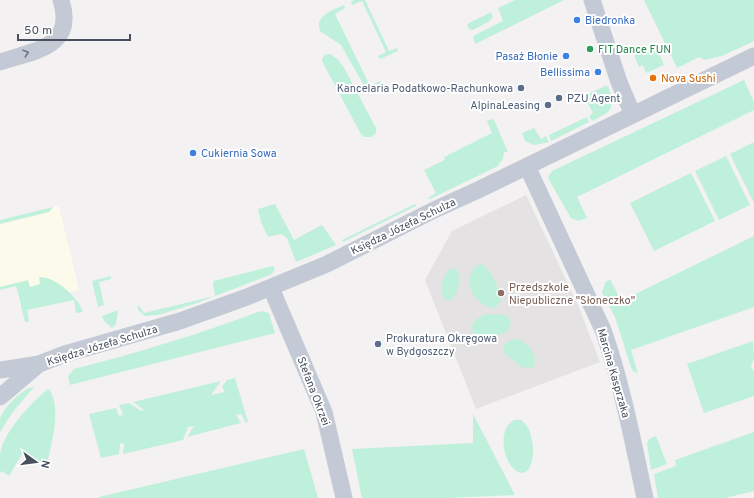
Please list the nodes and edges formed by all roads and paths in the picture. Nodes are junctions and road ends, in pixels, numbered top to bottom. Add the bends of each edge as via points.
1 (61, 0) edge
2 (592, 0) edge
3 (754, 56) edge
4 (0, 62) edge
5 (633, 115) junction
6 (527, 166) junction
7 (271, 288) junction
8 (39, 364) junction
9 (0, 370) edge
10 (16, 383) junction
11 (0, 397) edge
12 (0, 410) edge
13 (344, 498) edge
14 (645, 498) edge

4 -> 1 street via 56,41 65,20
2 - 5 street via 619,82
3 - 5 street, Księdza Józefa Schulza
5 - 6 street, Księdza Józefa Schulza
6 - 7 street, Księdza Józefa Schulza via 327,264
6 - 14 street, Marcina Kasprzaka via 603,330 629,422
7 - 8 street, Księdza Józefa Schulza via 187,319 65,354
7 - 13 street, Stefana Okrzei via 324,412
8 - 9 street, Księdza Józefa Schulza
8 - 10 street, Księdza Józefa Schulza
10 - 11 street, Księdza Józefa Schulza
10 - 12 street, Księdza Józefa Schulza

